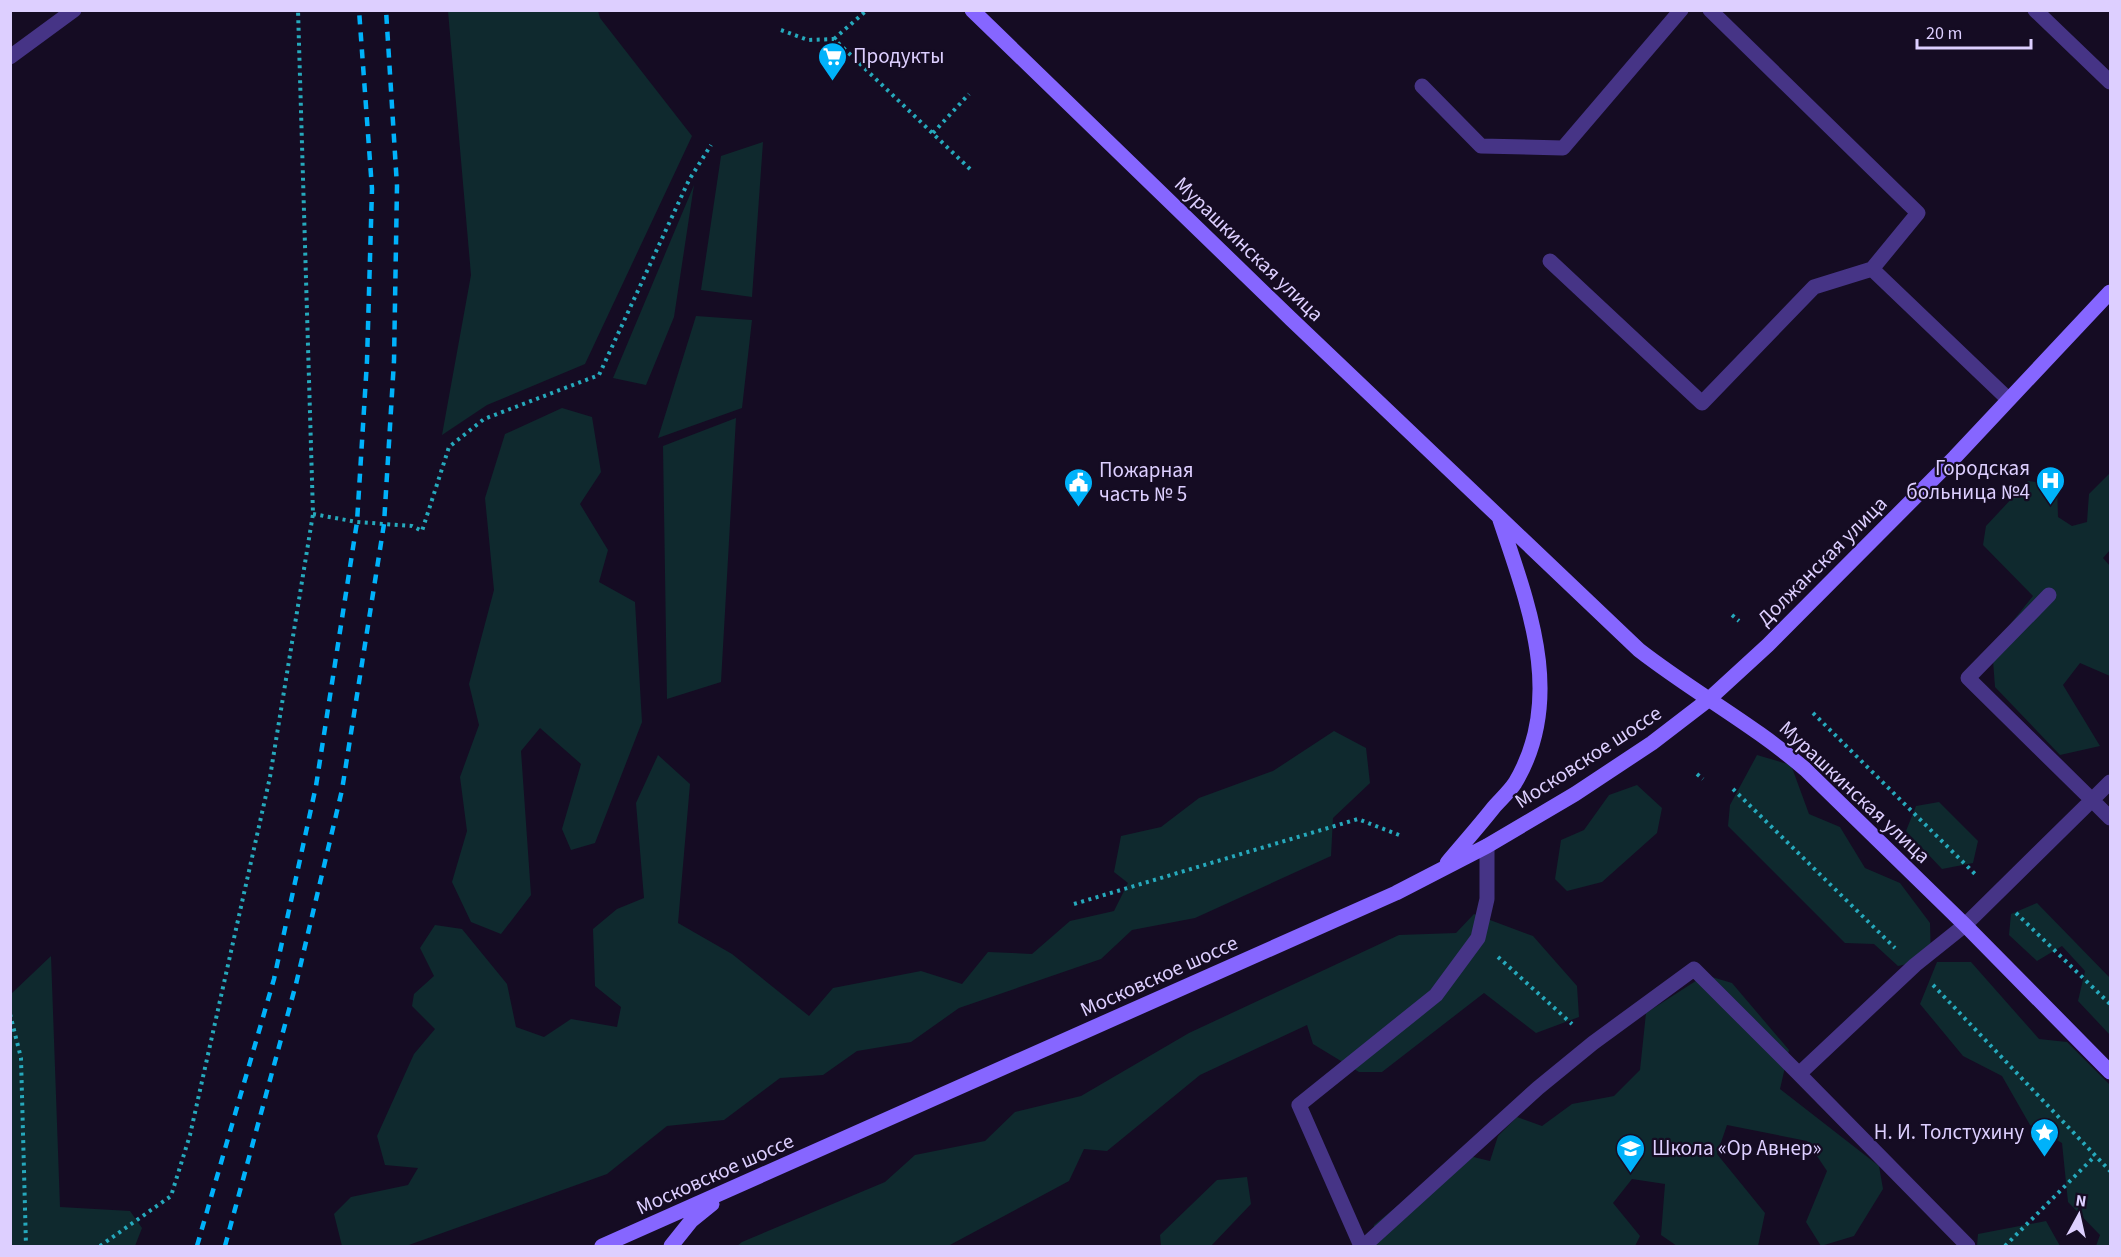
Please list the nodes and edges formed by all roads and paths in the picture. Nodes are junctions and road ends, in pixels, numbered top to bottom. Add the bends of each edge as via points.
1 (74, 10) edge
2 (298, 10) edge
3 (867, 10) edge
4 (972, 10) edge
5 (1681, 10) edge
6 (1710, 10) edge
7 (2035, 10) edge
8 (781, 30) dead end
9 (834, 39) junction
10 (10, 57) edge
11 (2110, 82) edge
12 (1422, 86) dead end
13 (969, 94) dead end
14 (933, 133) junction
15 (711, 145) dead end
16 (971, 170) dead end
17 (1550, 261) dead end
18 (1872, 269) junction
19 (2110, 292) edge
20 (2008, 399) junction
21 (313, 514) junction
22 (1499, 517) junction
23 (2049, 595) dead end
24 (1732, 615) dead end
25 (1739, 621) dead end
26 (1708, 700) junction
27 (1813, 713) dead end
28 (1697, 774) dead end
29 (1702, 779) dead end
30 (2110, 782) edge
31 (2092, 800) junction
32 (2110, 818) edge
33 (1399, 835) dead end
34 (1487, 846) junction
35 (1443, 868) junction
36 (1997, 894) junction
37 (1074, 904) dead end
38 (1965, 925) junction
39 (1478, 938) junction
40 (2110, 1004) edge
41 (10, 1014) edge
42 (1593, 1043) junction
43 (2110, 1072) edge
44 (1799, 1074) junction
45 (2095, 1156) dead end
46 (726, 1192) junction
47 (26, 1246) edge
48 (100, 1246) edge
49 (603, 1246) edge
50 (671, 1246) edge
51 (1363, 1246) edge
52 (1968, 1246) edge
53 (2005, 1246) edge

1 - 10 lane
2 - 21 path
3 - 9 path
4 - 22 main road, Мурашкинская улица
5 - 12 lane via 1563,148 1481,146
6 - 18 lane via 1918,213
7 - 11 lane
8 - 9 path via 808,40
9 - 14 path
13 - 14 path
14 - 16 path
15 - 21 path via 689,180 599,375 484,419 449,447 422,531 412,526
17 - 18 lane via 1702,403 1814,287
18 - 20 lane
19 - 20 main road, Должанская улица
20 - 26 main road, Должанская улица via 1768,645
21 - 48 path via 270,777 190,1135 171,1196
22 - 26 main road, Мурашкинская улица via 1639,650
22 - 35 main road, Мурашкинская улица via 1530,610 1540,667 1539,706 1532,744 1514,783
23 - 31 lane via 1968,678
24 - 25 path
26 - 34 main road, Московское шоссе via 1575,794
26 - 38 main road, Мурашкинская улица via 1778,746 1805,769
27 - 36 path
28 - 29 path
30 - 31 lane
31 - 32 lane
31 - 36 lane
33 - 37 path via 1358,819
34 - 35 main road, Московское шоссе
34 - 39 lane via 1487,900
35 - 46 main road, Московское шоссе via 1385,898
36 - 38 lane
36 - 40 path
38 - 43 main road, Мурашкинская улица
38 - 44 lane via 1915,965
39 - 42 path
39 - 51 lane via 1436,995 1299,1105
41 - 47 path via 21,1058
42 - 44 lane via 1694,969
42 - 51 lane
44 - 52 lane
45 - 53 path
46 - 49 main road, Московское шоссе
46 - 50 main road via 691,1221

